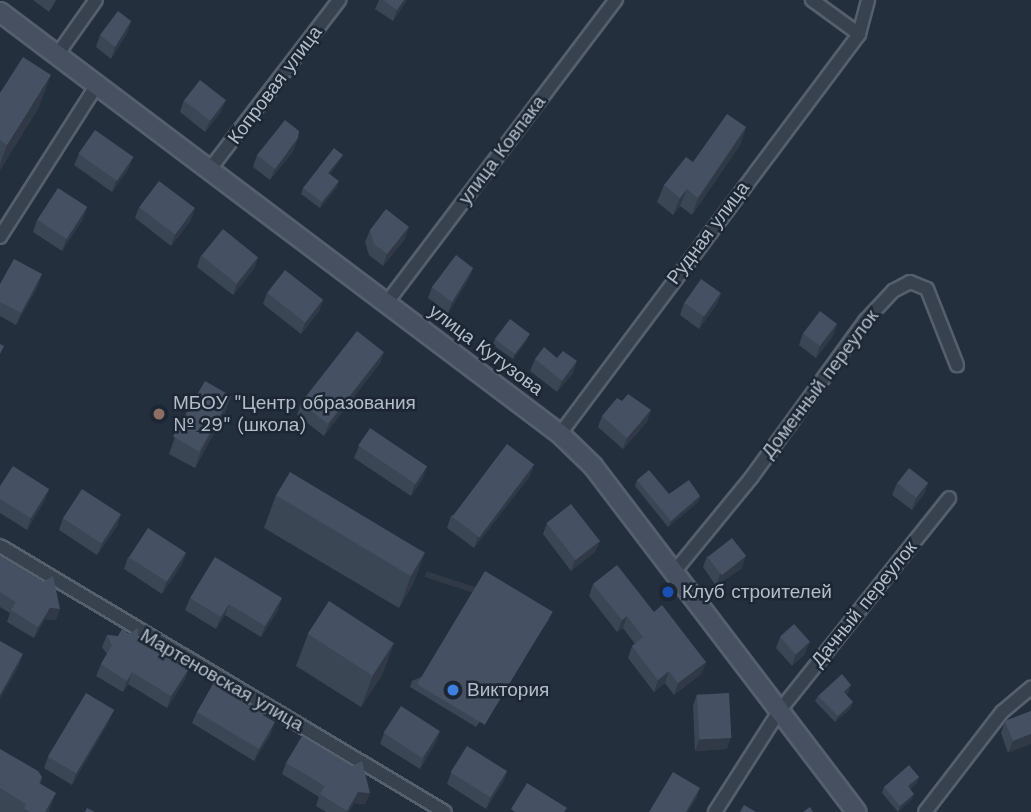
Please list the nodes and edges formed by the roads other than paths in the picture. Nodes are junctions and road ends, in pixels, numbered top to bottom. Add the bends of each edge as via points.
1 (96, 0) edge
2 (339, 0) edge
3 (615, 0) edge
4 (811, 0) edge
5 (868, 0) edge
6 (0, 12) edge
7 (859, 34) junction
8 (57, 55) junction
9 (97, 85) junction
10 (209, 169) junction
11 (0, 237) edge
12 (388, 301) junction
13 (957, 365) dead end
14 (560, 434) junction
15 (949, 498) dead end
16 (0, 546) edge
17 (674, 572) junction
18 (1031, 688) edge
19 (780, 710) junction
20 (445, 812) edge
21 (715, 812) edge
22 (857, 812) edge
23 (925, 812) edge

1 - 8 street
2 - 10 street, Копровая улица
3 - 12 street, улица Ковпака
4 - 7 street
5 - 7 street
6 - 8 main road, улица Кутузова
7 - 14 street, Рудная улица
8 - 9 main road, улица Кутузова
9 - 10 main road, улица Кутузова
9 - 11 street
10 - 12 main road, улица Кутузова
12 - 14 main road, улица Кутузова
13 - 17 street, Доменный переулок via 927,289 910,282 894,291 866,320 751,478
14 - 17 main road, улица Кутузова via 593,466
15 - 19 street, Дачный переулок
16 - 20 street, Мартеновская улица
17 - 19 main road, улица Кутузова
18 - 23 street via 1002,712
19 - 21 street, Дачный переулок
19 - 22 main road, улица Кутузова

